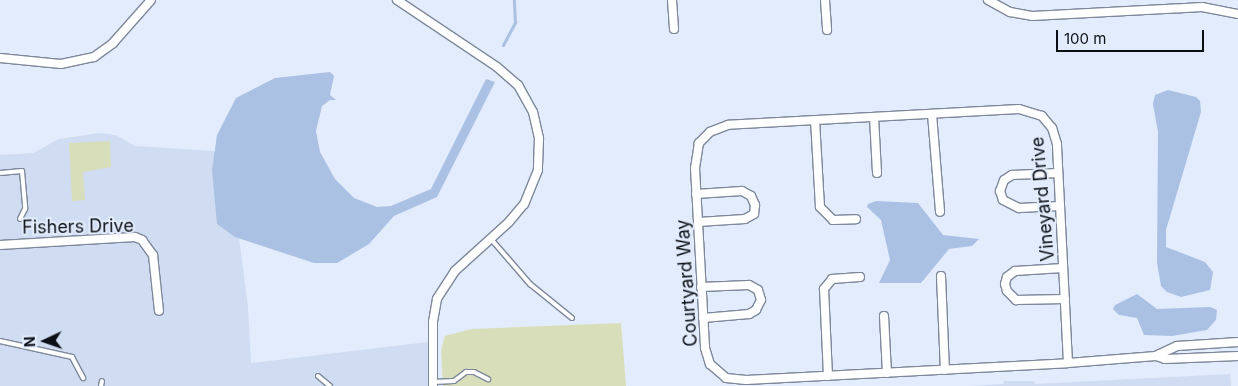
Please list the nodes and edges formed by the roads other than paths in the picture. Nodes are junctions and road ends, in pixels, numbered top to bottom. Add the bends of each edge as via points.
1 (151, 0) edge
2 (396, 0) edge
3 (672, 0) edge
4 (826, 0) edge
5 (988, 0) edge
6 (1168, 4) edge
7 (1238, 14) edge
8 (674, 30) dead end
9 (827, 30) dead end
10 (0, 58) edge
11 (932, 114) junction
12 (874, 117) junction
13 (815, 120) junction
14 (703, 139) joint
15 (0, 172) edge
16 (876, 173) dead end
17 (1058, 173) junction
18 (696, 194) junction
19 (1060, 206) junction
20 (940, 212) dead end
21 (20, 219) dead end
22 (856, 219) dead end
23 (698, 222) junction
24 (491, 239) junction
25 (0, 245) edge
26 (1063, 268) junction
27 (941, 276) dead end
28 (860, 277) dead end
29 (701, 287) junction
30 (1065, 299) junction
31 (159, 311) dead end
32 (884, 316) dead end
33 (572, 318) dead end
34 (703, 318) junction
35 (0, 340) edge
36 (1238, 342) edge
37 (1156, 356) junction
38 (1238, 356) edge
39 (1068, 363) junction
40 (945, 370) junction
41 (887, 373) junction
42 (318, 376) dead end
43 (828, 376) junction
44 (83, 378) dead end
45 (488, 379) dead end
46 (102, 381) dead end
47 (433, 384) edge
48 (101, 386) edge
49 (330, 386) edge

1 - 10 street via 113,43 94,57 60,64
2 - 24 street via 498,67 518,85 533,112 540,150 536,178 524,204
3 - 8 street
4 - 9 street
5 - 6 street via 1003,10 1032,16
6 - 7 street via 1213,7
11 - 12 street, Vineyard Drive
11 - 17 street, Vineyard Drive via 1019,109 1037,113 1046,119 1054,132
11 - 20 street
12 - 13 street, Vineyard Drive
12 - 16 street
13 - 14 street, Vineyard Drive via 728,125
13 - 22 street via 820,207 833,220
14 - 18 street, Courtyard Way via 695,158
15 - 21 lane via 22,171 25,209
17 - 19 street, Vineyard Drive
17 - 19 street via 1012,175 1004,180 1000,191 1003,200 1019,208
18 - 23 street, Courtyard Way
18 - 23 street via 742,191 751,196 755,205 754,214 745,219
19 - 26 street, Vineyard Drive
23 - 29 street, Courtyard Way
24 - 33 lane via 530,284
24 - 47 street via 455,271 437,299 433,322
25 - 31 street, Fishers Drive via 135,237 142,240 153,255
26 - 30 street, Vineyard Drive
26 - 30 street via 1015,271 1007,277 1005,284 1016,300
27 - 40 street
28 - 43 street via 832,279 824,289
29 - 34 street, Courtyard Way
29 - 34 street via 748,285 758,290 761,300 756,310 749,314
30 - 39 street, Vineyard Drive
32 - 41 street
34 - 43 street, Courtyard Way via 708,360 726,378
35 - 44 lane via 72,357
36 - 37 street, Courtyard Way via 1177,346
37 - 38 street, Courtyard Way via 1165,359
37 - 39 street, Courtyard Way
39 - 40 street, Courtyard Way
40 - 41 street, Courtyard Way
41 - 43 street, Courtyard Way
42 - 49 lane
45 - 47 lane via 466,372 454,380
46 - 48 lane

